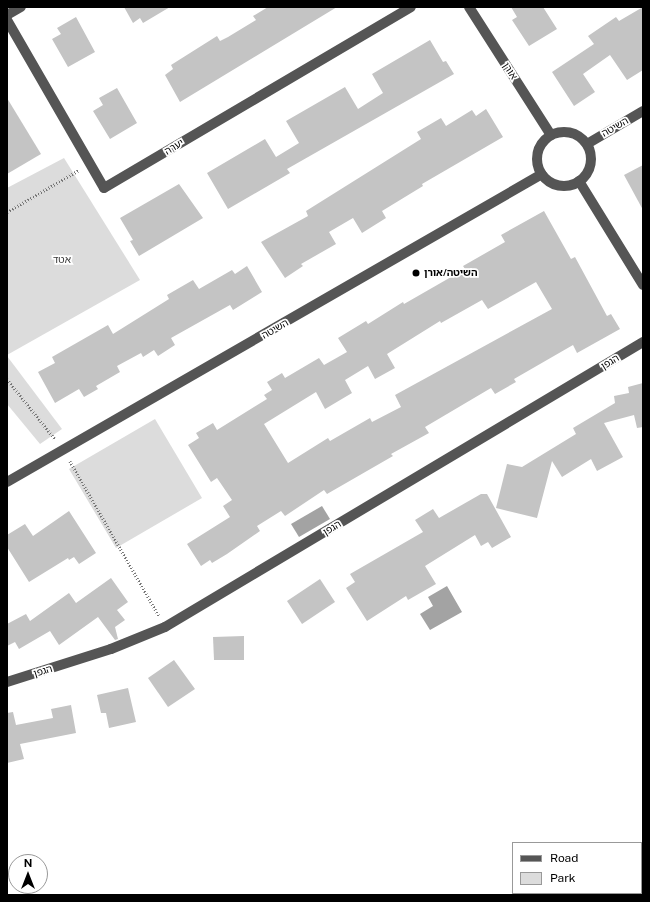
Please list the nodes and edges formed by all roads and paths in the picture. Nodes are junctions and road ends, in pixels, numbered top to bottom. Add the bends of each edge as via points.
1 (21, 7) edge
2 (411, 7) edge
3 (469, 7) edge
4 (7, 15) edge
5 (7, 20) edge
6 (643, 111) edge
7 (551, 135) junction
8 (587, 144) junction
9 (90, 164) junction
10 (542, 174) junction
11 (580, 181) junction
12 (7, 212) edge
13 (643, 285) edge
14 (643, 342) edge
15 (7, 379) edge
16 (64, 450) junction
17 (7, 482) edge
18 (165, 627) junction
19 (7, 682) edge

1 - 4 street
2 - 9 street, יערה via 104,188
3 - 7 street, אורן
5 - 9 street, יערה
6 - 8 street, השיטה
7 - 8 street via 570,132 580,136
7 - 10 street via 542,144 538,153 538,164
8 - 11 street via 591,153 591,164
9 - 12 path
10 - 11 street via 559,186 570,186
10 - 16 street, השיטה
11 - 13 street
14 - 18 street, הגפן
15 - 16 path
16 - 17 street, השיטה
16 - 18 path
18 - 19 street, הגפן via 111,650

